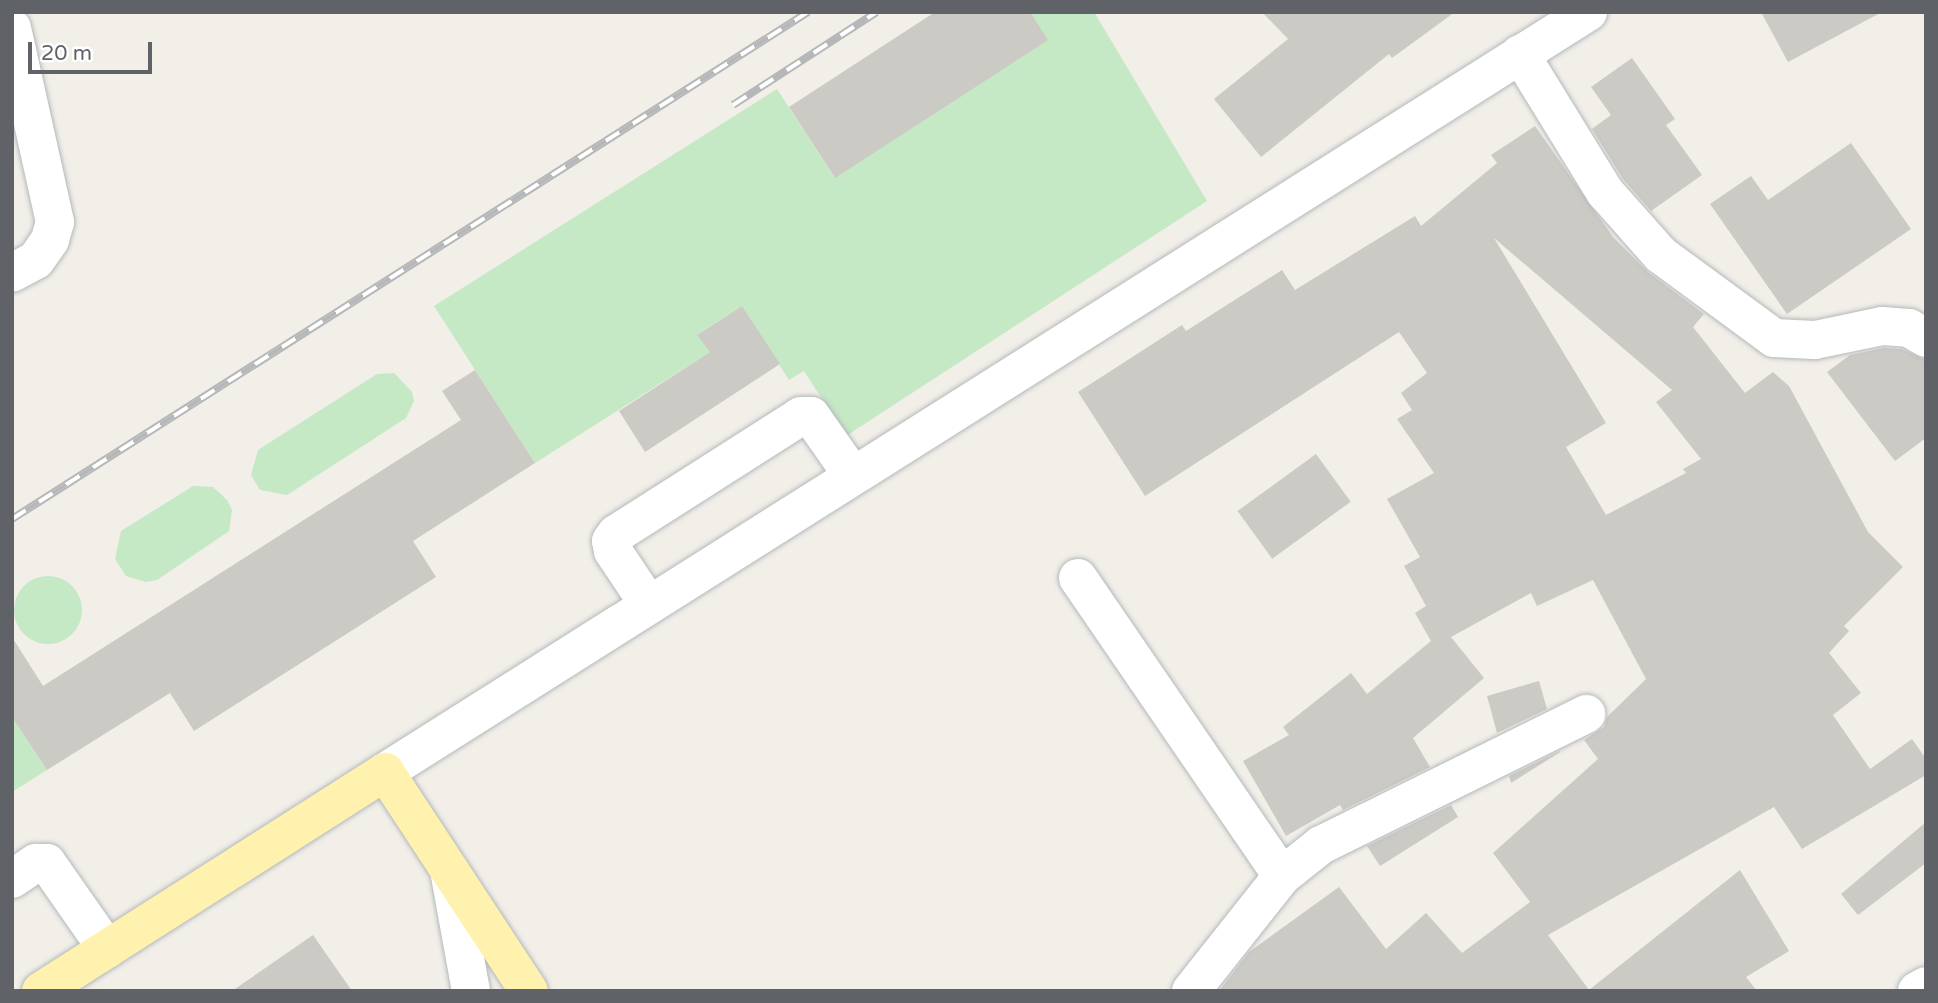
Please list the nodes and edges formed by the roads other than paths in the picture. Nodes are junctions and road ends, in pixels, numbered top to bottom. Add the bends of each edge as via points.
1 (1588, 12) edge
2 (12, 29) edge
3 (1520, 54) junction
4 (12, 273) edge
5 (1926, 338) edge
6 (853, 476) junction
7 (1078, 578) dead end
8 (649, 605) junction
9 (1586, 714) dead end
10 (385, 772) junction
11 (449, 870) junction
12 (1282, 876) junction
13 (12, 879) edge
14 (107, 949) junction
15 (1926, 986) edge
16 (41, 991) edge
17 (471, 991) edge
18 (529, 991) edge
19 (1191, 991) edge
20 (1917, 991) edge

1 - 3 street
2 - 4 street via 55,222 50,240 36,260
3 - 5 street via 1605,192 1661,255 1774,338 1815,340 1882,326 1909,328
3 - 6 street
6 - 8 street
6 - 8 street via 811,415 801,416 616,534 611,541 613,551
7 - 12 street
8 - 10 street
9 - 12 street via 1321,845
10 - 11 main road
10 - 14 main road
11 - 17 street
11 - 18 main road
12 - 19 street
13 - 14 street via 36,863 47,863
14 - 16 main road
15 - 20 street

